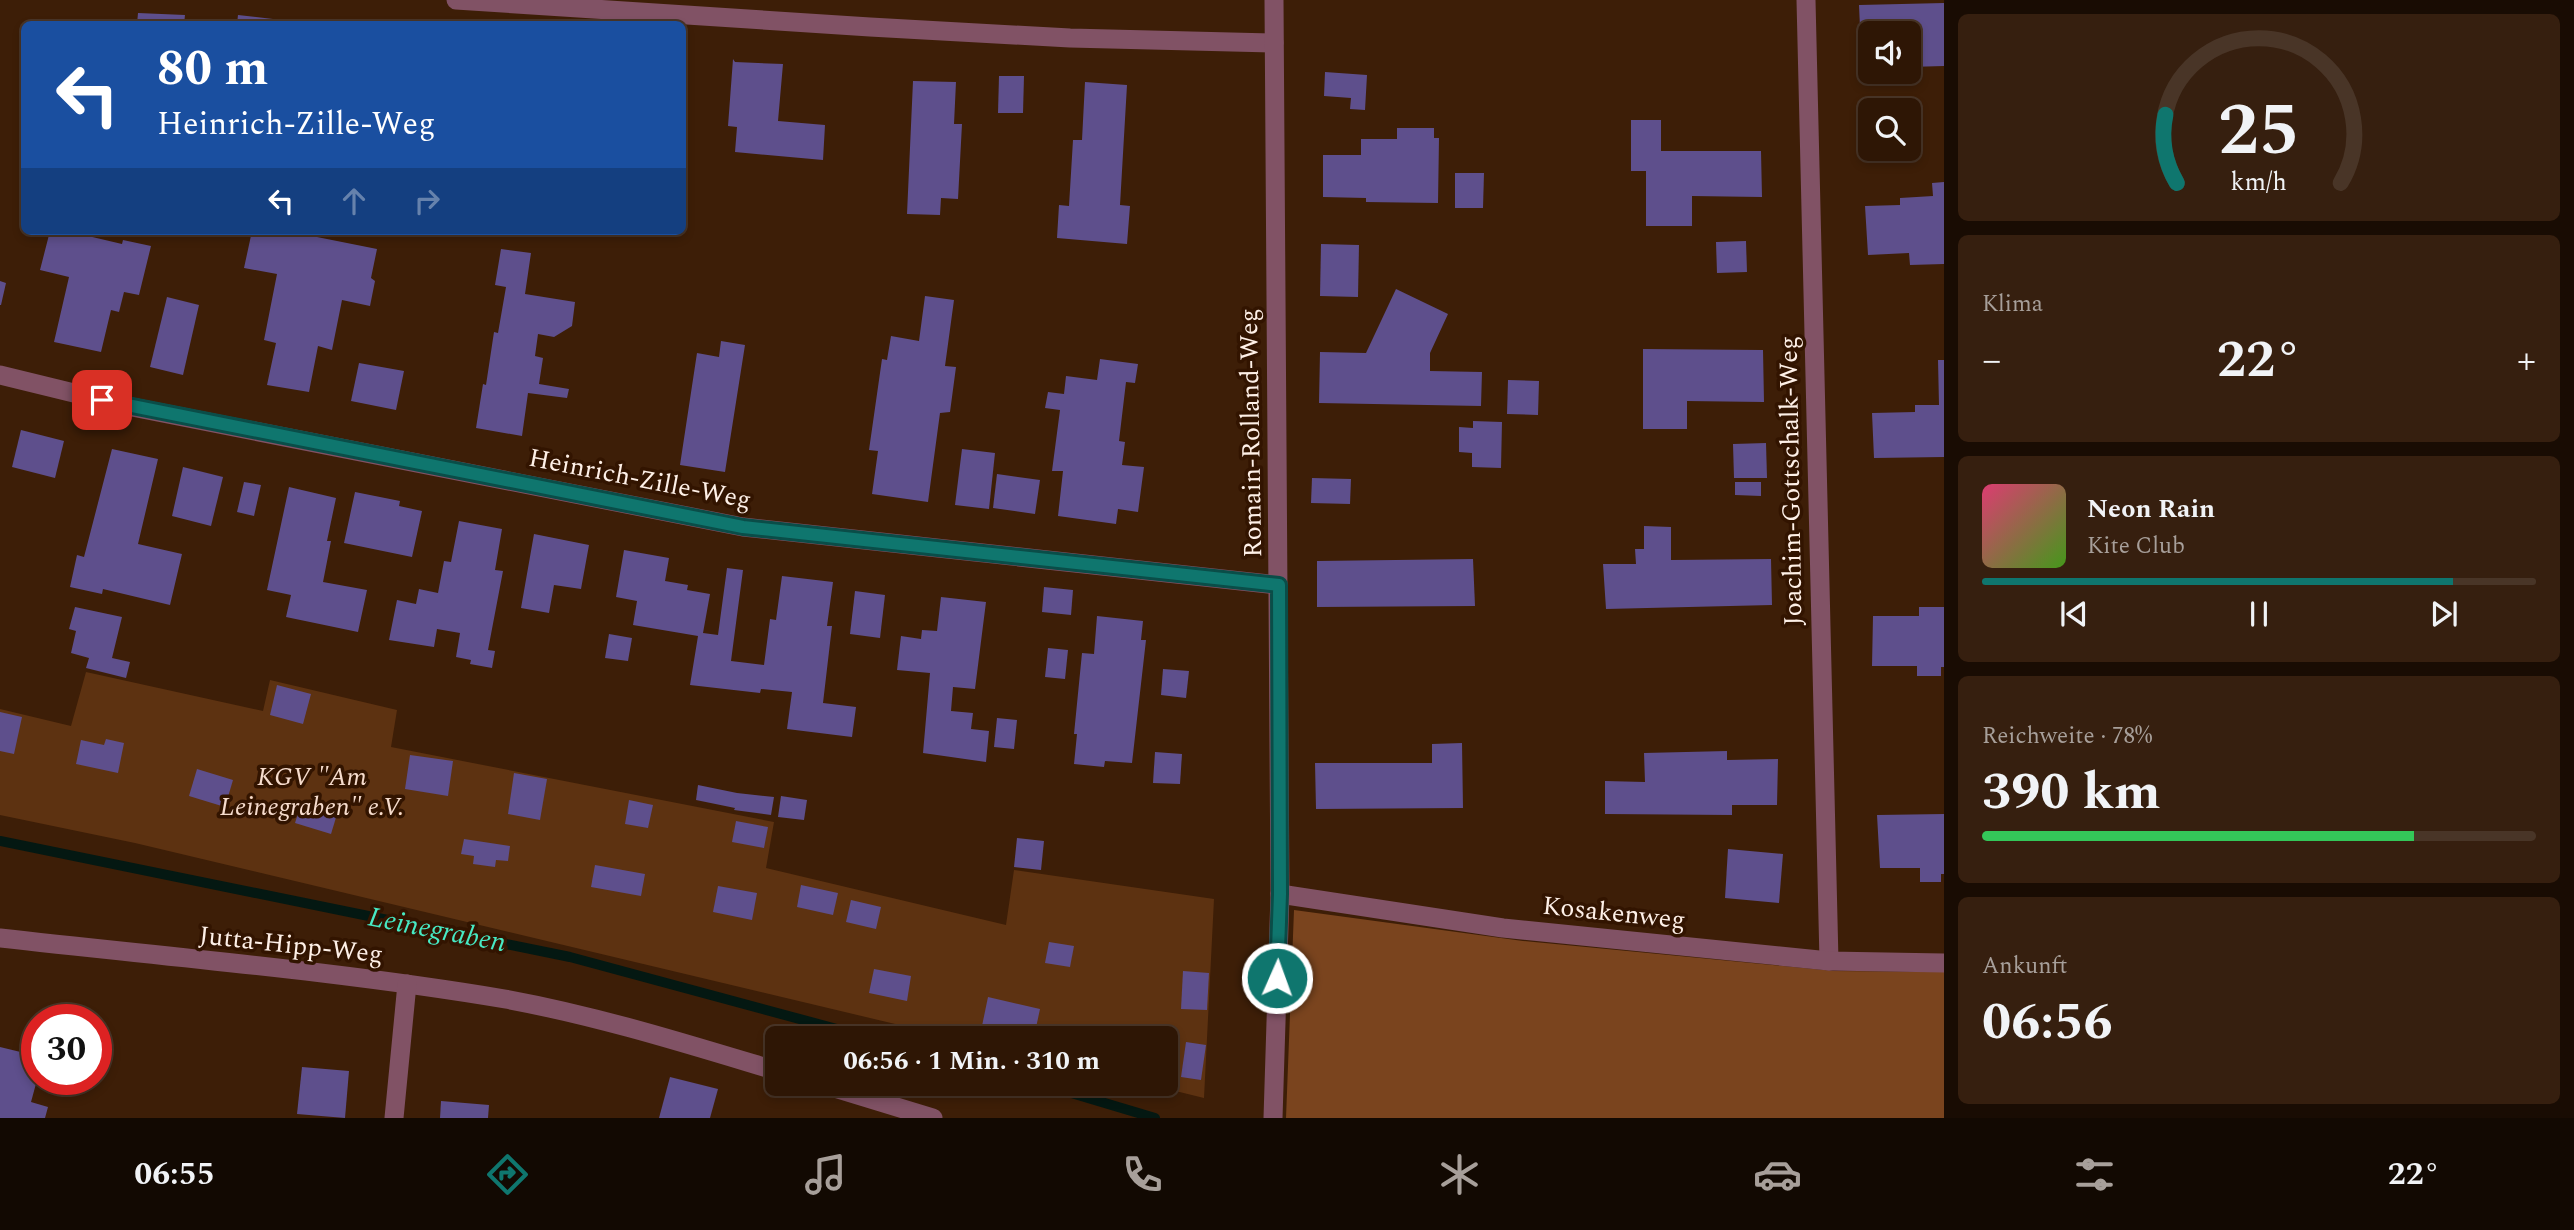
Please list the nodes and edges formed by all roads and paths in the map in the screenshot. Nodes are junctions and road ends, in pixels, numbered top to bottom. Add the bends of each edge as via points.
1 (456, 0) edge
2 (1274, 0) edge
3 (1806, 0) edge
4 (1273, 44) junction
5 (0, 375) edge
6 (1279, 585) junction
7 (1280, 894) junction
8 (0, 938) edge
9 (1829, 961) junction
10 (1944, 963) edge
11 (407, 984) junction
12 (765, 1067) edge
13 (851, 1096) edge
14 (892, 1112) edge
15 (394, 1118) edge
16 (933, 1118) edge
17 (1273, 1118) edge

1 - 4 street via 1070,38
2 - 4 street, Romain-Rolland-Weg
3 - 9 street, Joachim-Gottschalk-Weg
4 - 6 street, Romain-Rolland-Weg
5 - 6 street, Heinrich-Zille-Weg via 127,406 743,527
6 - 7 street, Romain-Rolland-Weg
7 - 9 street, Kosakenweg via 1503,928
7 - 17 street, Romain-Rolland-Weg
8 - 11 street, Jutta-Hipp-Weg
9 - 10 street, Kosakenweg
11 - 12 street, Jutta-Hipp-Weg via 619,1024
11 - 15 street
13 - 14 street
14 - 16 street

